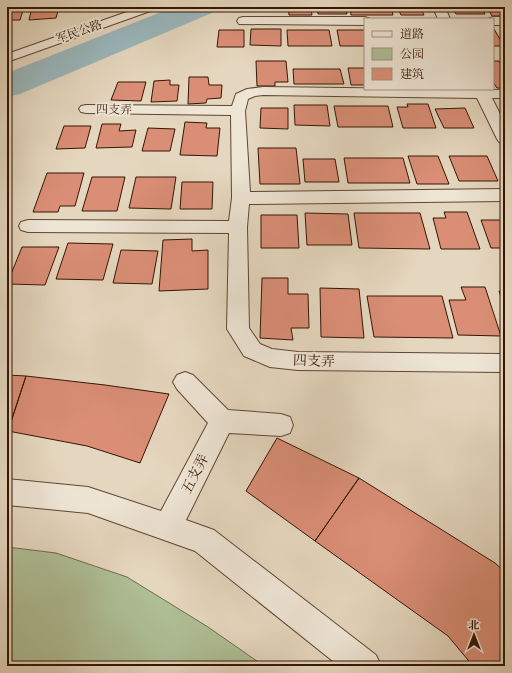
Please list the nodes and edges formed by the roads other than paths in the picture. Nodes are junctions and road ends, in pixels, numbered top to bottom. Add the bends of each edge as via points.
1 (152, 7) edge
2 (439, 7) edge
3 (444, 18) edge
4 (243, 21) dead end
5 (364, 21) edge
6 (494, 21) edge
7 (505, 21) edge
8 (7, 58) edge
9 (481, 91) edge
10 (505, 94) edge
11 (86, 109) dead end
12 (238, 111) junction
13 (505, 138) edge
14 (505, 195) edge
15 (241, 198) junction
16 (28, 226) dead end
17 (238, 227) junction
18 (505, 363) edge
19 (185, 382) dead end
20 (222, 421) junction
21 (281, 425) dead end
22 (7, 492) edge
23 (168, 528) junction
24 (365, 666) edge

1 - 8 street, 军民公路
2 - 3 street
4 - 5 street
6 - 7 street
9 - 10 street, 四支弄
9 - 12 street, 四支弄 via 252,92 241,97
9 - 13 street
11 - 12 street, 四支弄
12 - 15 street, 四支弄
14 - 15 street
15 - 17 street, 四支弄
16 - 17 street
17 - 18 street, 四支弄 via 238,329 252,350 270,358 298,361
19 - 20 street
20 - 21 street
20 - 23 street, 五支弄
22 - 23 street via 88,500
23 - 24 street via 204,540

